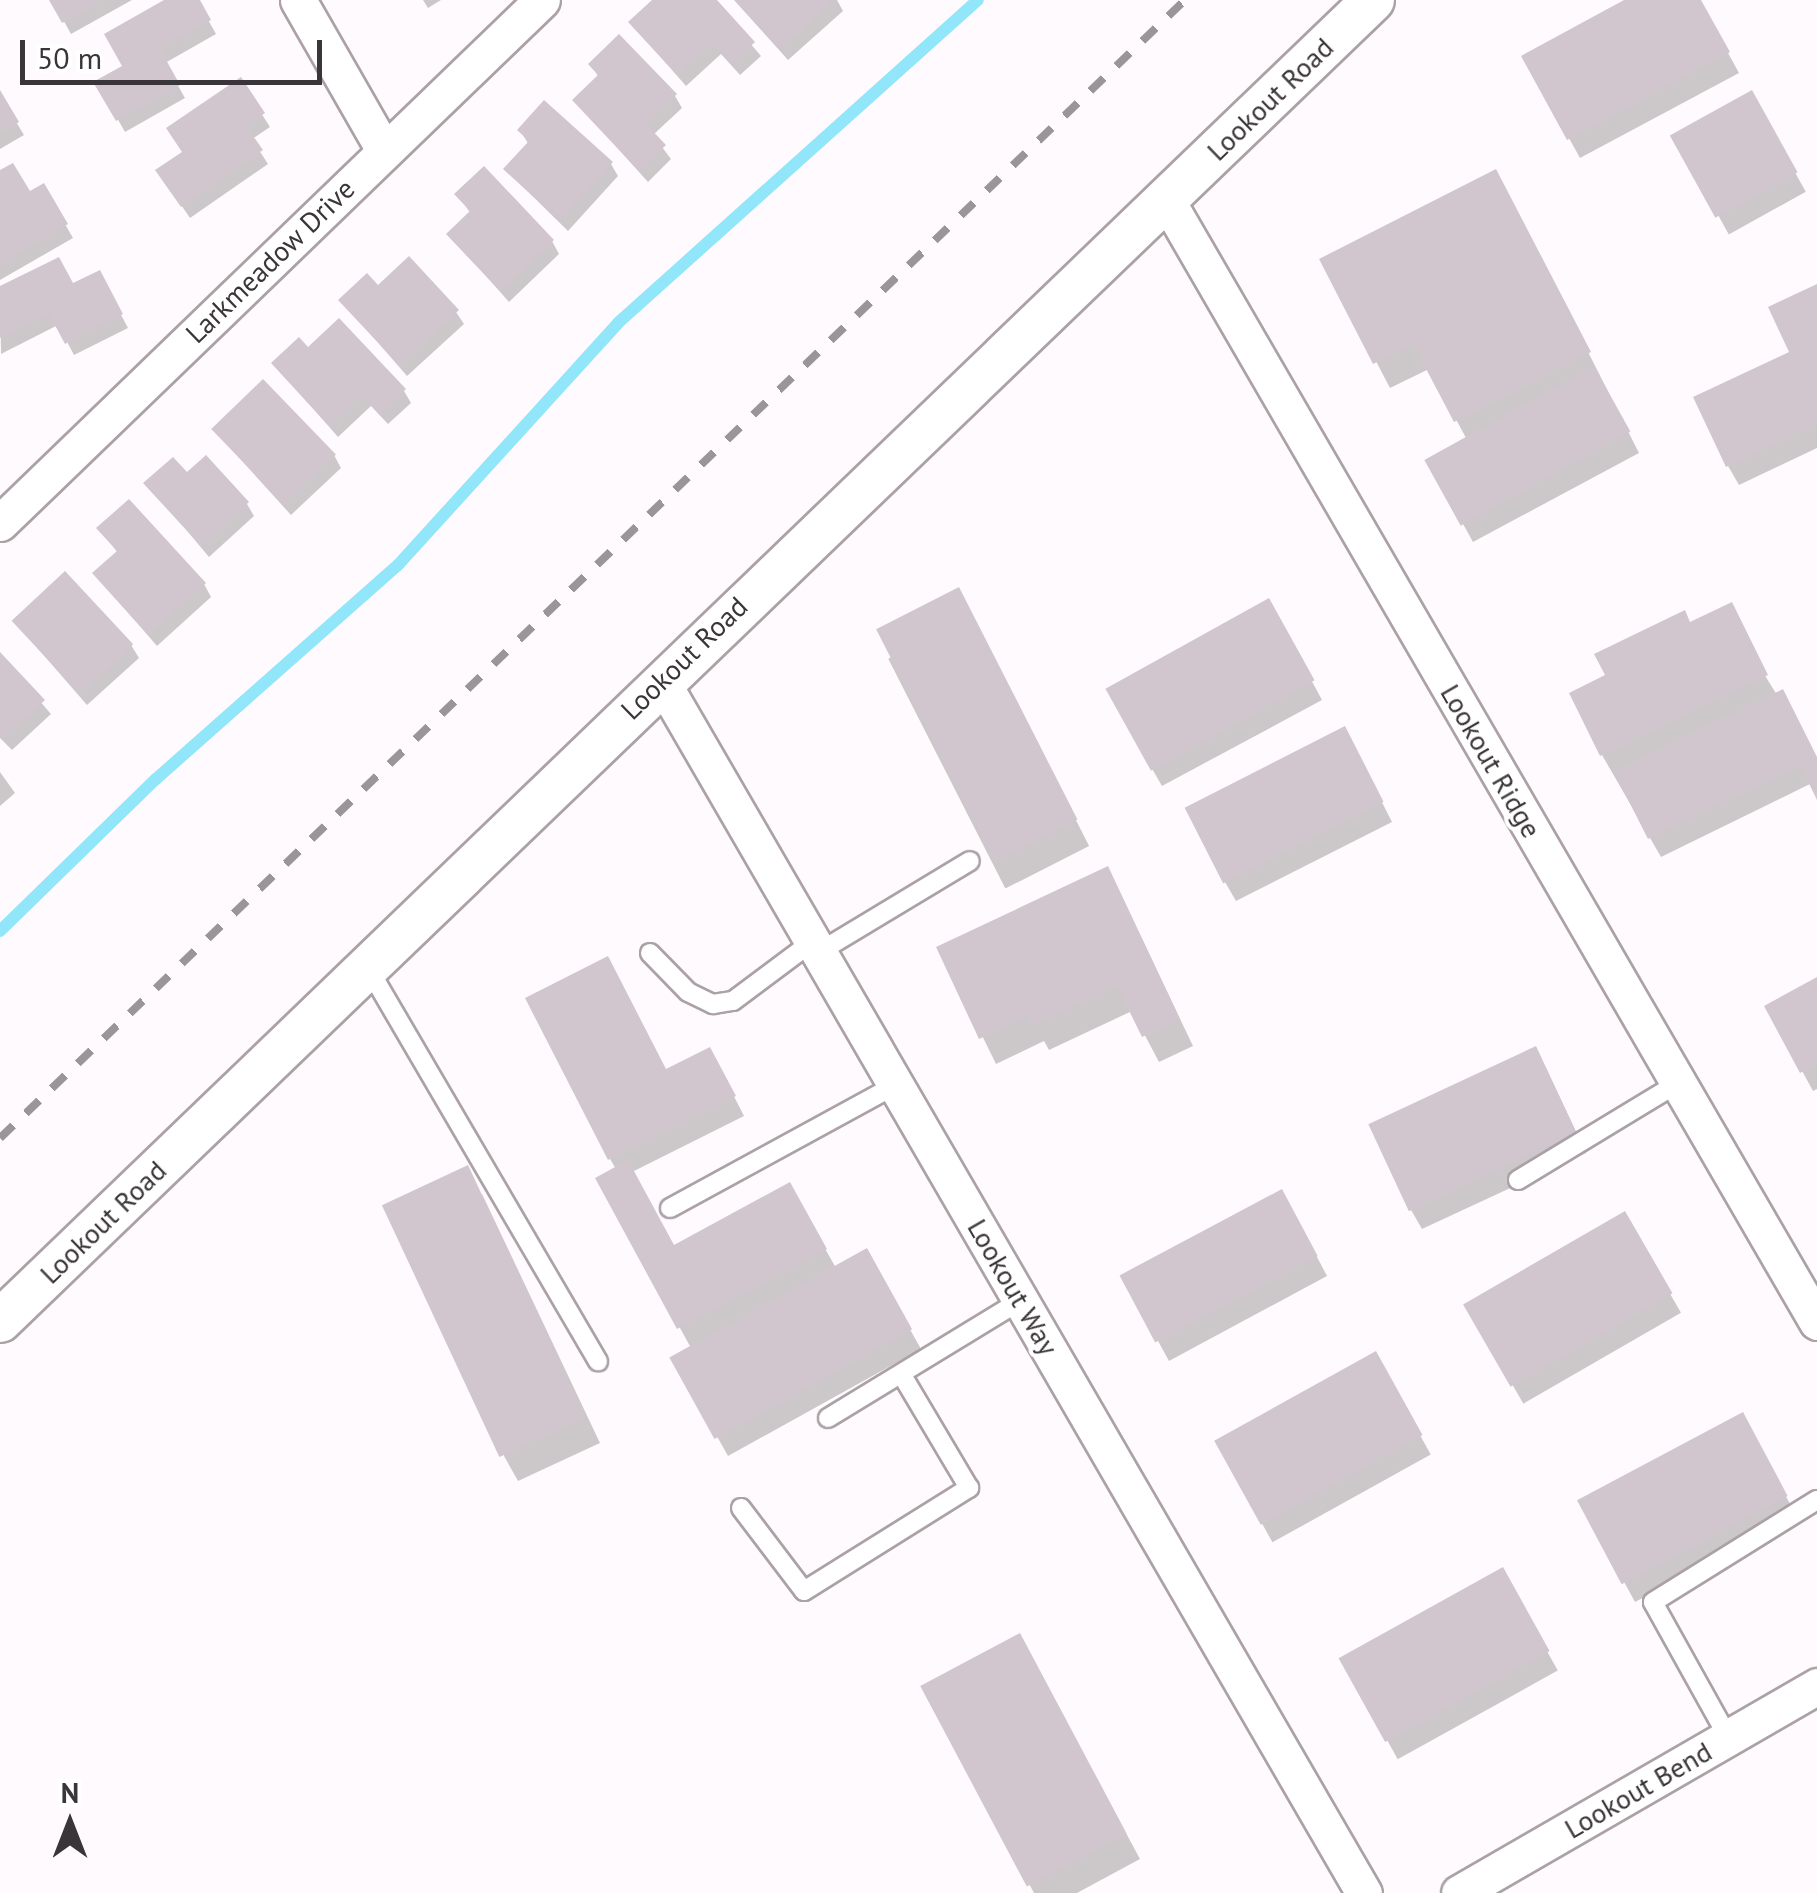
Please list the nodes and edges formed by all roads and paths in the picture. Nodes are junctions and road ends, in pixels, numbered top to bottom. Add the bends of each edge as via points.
1 (298, 0) edge
2 (542, 0) edge
3 (1373, 0) edge
4 (384, 150) junction
5 (1166, 200) junction
6 (2, 514) edge
7 (661, 680) junction
8 (970, 861) dead end
9 (816, 947) junction
10 (650, 953) dead end
11 (367, 966) junction
12 (1678, 1083) junction
13 (896, 1085) junction
14 (1518, 1180) dead end
15 (670, 1208) dead end
16 (1021, 1300) junction
17 (0, 1321) edge
18 (1817, 1322) edge
19 (598, 1361) dead end
20 (902, 1375) junction
21 (828, 1418) dead end
22 (1817, 1500) edge
23 (742, 1508) dead end
24 (1817, 1686) edge
25 (1728, 1737) junction
26 (1364, 1893) edge
27 (1459, 1893) edge

1 - 4 street
2 - 4 street, Larkmeadow Drive
3 - 5 street, Lookout Road
4 - 6 street, Larkmeadow Drive
5 - 7 street, Lookout Road
5 - 12 street, Lookout Ridge
7 - 9 street, Lookout Way
7 - 11 street, Lookout Road
8 - 9 lane
9 - 10 lane via 733,1001 713,1004 688,992
9 - 13 street, Lookout Way
11 - 17 street, Lookout Road
11 - 19 lane
12 - 14 lane
12 - 18 street, Lookout Ridge
13 - 15 lane
13 - 16 street, Lookout Way
16 - 20 lane
16 - 26 street, Lookout Way
20 - 21 lane
20 - 23 lane via 969,1488 804,1591
22 - 25 lane via 1653,1602
24 - 25 street, Lookout Bend
25 - 27 street, Lookout Bend

